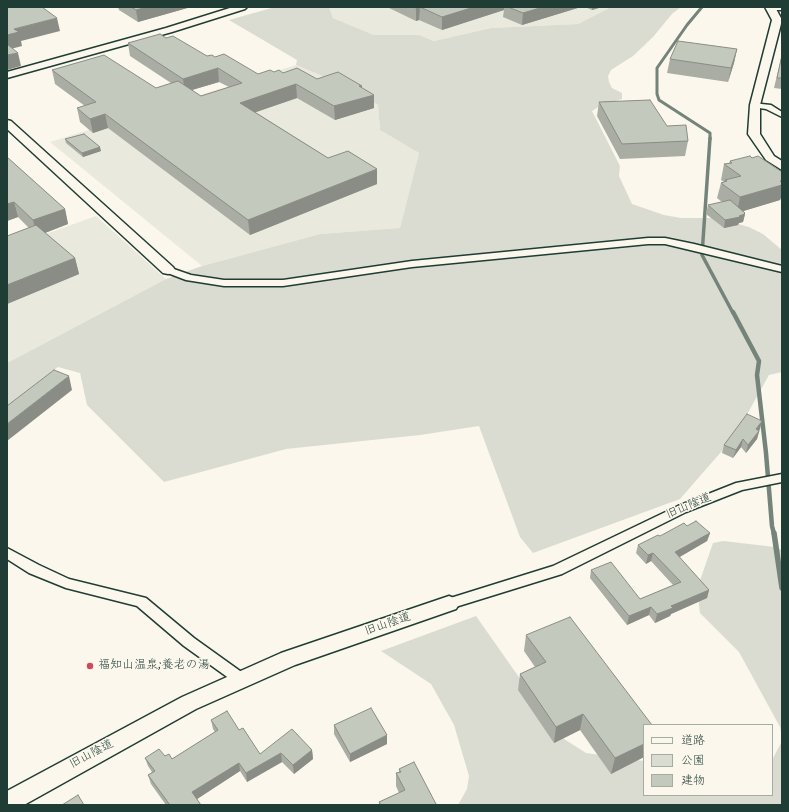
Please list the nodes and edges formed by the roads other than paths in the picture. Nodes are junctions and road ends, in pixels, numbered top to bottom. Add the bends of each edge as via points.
1 (242, 7) edge
2 (775, 8) edge
3 (7, 75) edge
4 (755, 105) junction
5 (782, 115) edge
6 (7, 123) edge
7 (782, 166) edge
8 (782, 269) edge
9 (168, 270) joint
10 (782, 478) edge
11 (7, 553) edge
12 (449, 604) joint
13 (242, 680) junction
14 (7, 803) edge

1 - 3 street
2 - 4 street via 777,20
4 - 5 street
4 - 7 street via 754,134 770,158
6 - 9 street
8 - 9 street via 691,246 659,241 412,264 283,283 224,283 189,278
10 - 12 street, 旧山陰道 via 740,486 682,509 557,570
11 - 13 street via 34,569 66,583 141,602 189,642
12 - 13 street, 旧山陰道 via 288,659
13 - 14 street, 旧山陰道 via 189,703

